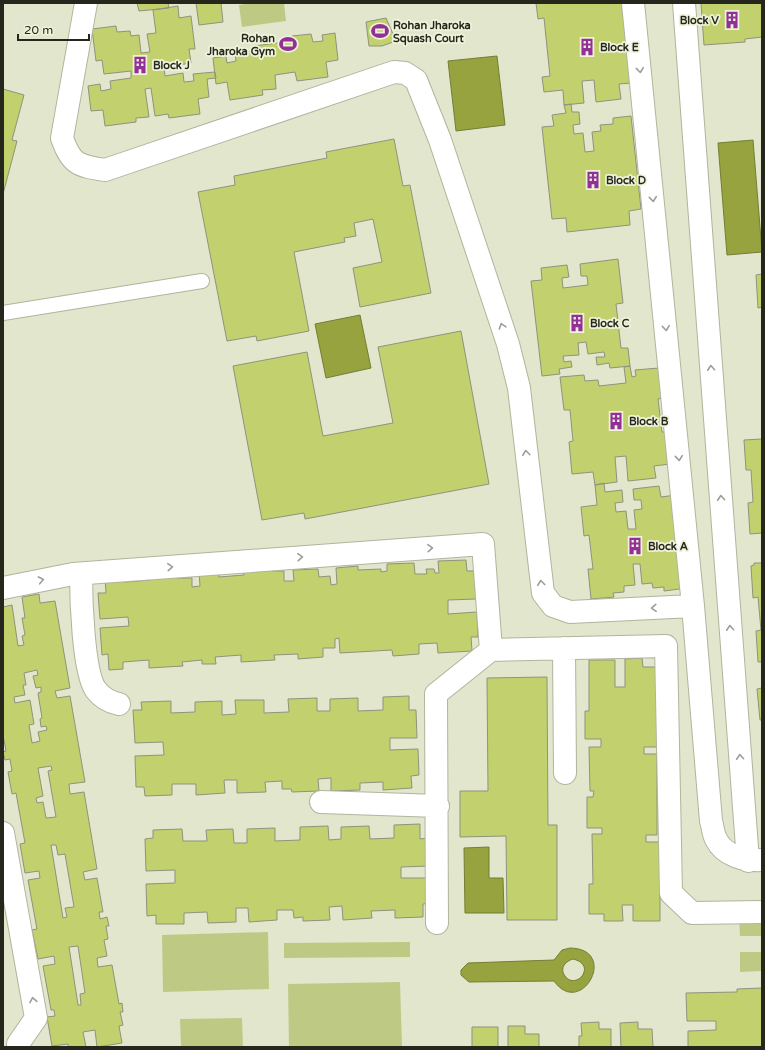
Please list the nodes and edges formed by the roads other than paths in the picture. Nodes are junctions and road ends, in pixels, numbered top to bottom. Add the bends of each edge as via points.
1 (86, 3) edge
2 (633, 3) edge
3 (684, 3) edge
4 (202, 281) dead end
5 (3, 313) edge
6 (81, 574) junction
7 (3, 588) edge
8 (693, 606) junction
9 (564, 648) junction
10 (491, 650) junction
11 (119, 704) dead end
12 (566, 773) dead end
13 (752, 796) edge
14 (321, 802) dead end
15 (438, 806) junction
16 (3, 833) edge
17 (755, 861) edge
18 (762, 912) edge
19 (437, 923) dead end
20 (18, 1047) edge

8 -> 1 street via 570,612 553,606 543,593 519,388 508,344 440,140 416,80 405,73 394,72 105,170 82,167 67,154 62,138
2 -> 8 street
13 -> 3 street
4 - 5 lane
7 -> 6 street
6 -> 10 street via 483,544
6 - 11 street via 86,651 91,678 95,689 108,702
8 - 17 street via 711,821 716,839 724,850
9 - 10 street
9 - 12 street
9 - 18 street via 666,646 671,893 692,913
10 - 15 street via 436,694
13 - 17 street
14 - 15 street
15 - 19 street
20 -> 16 street via 36,1018

